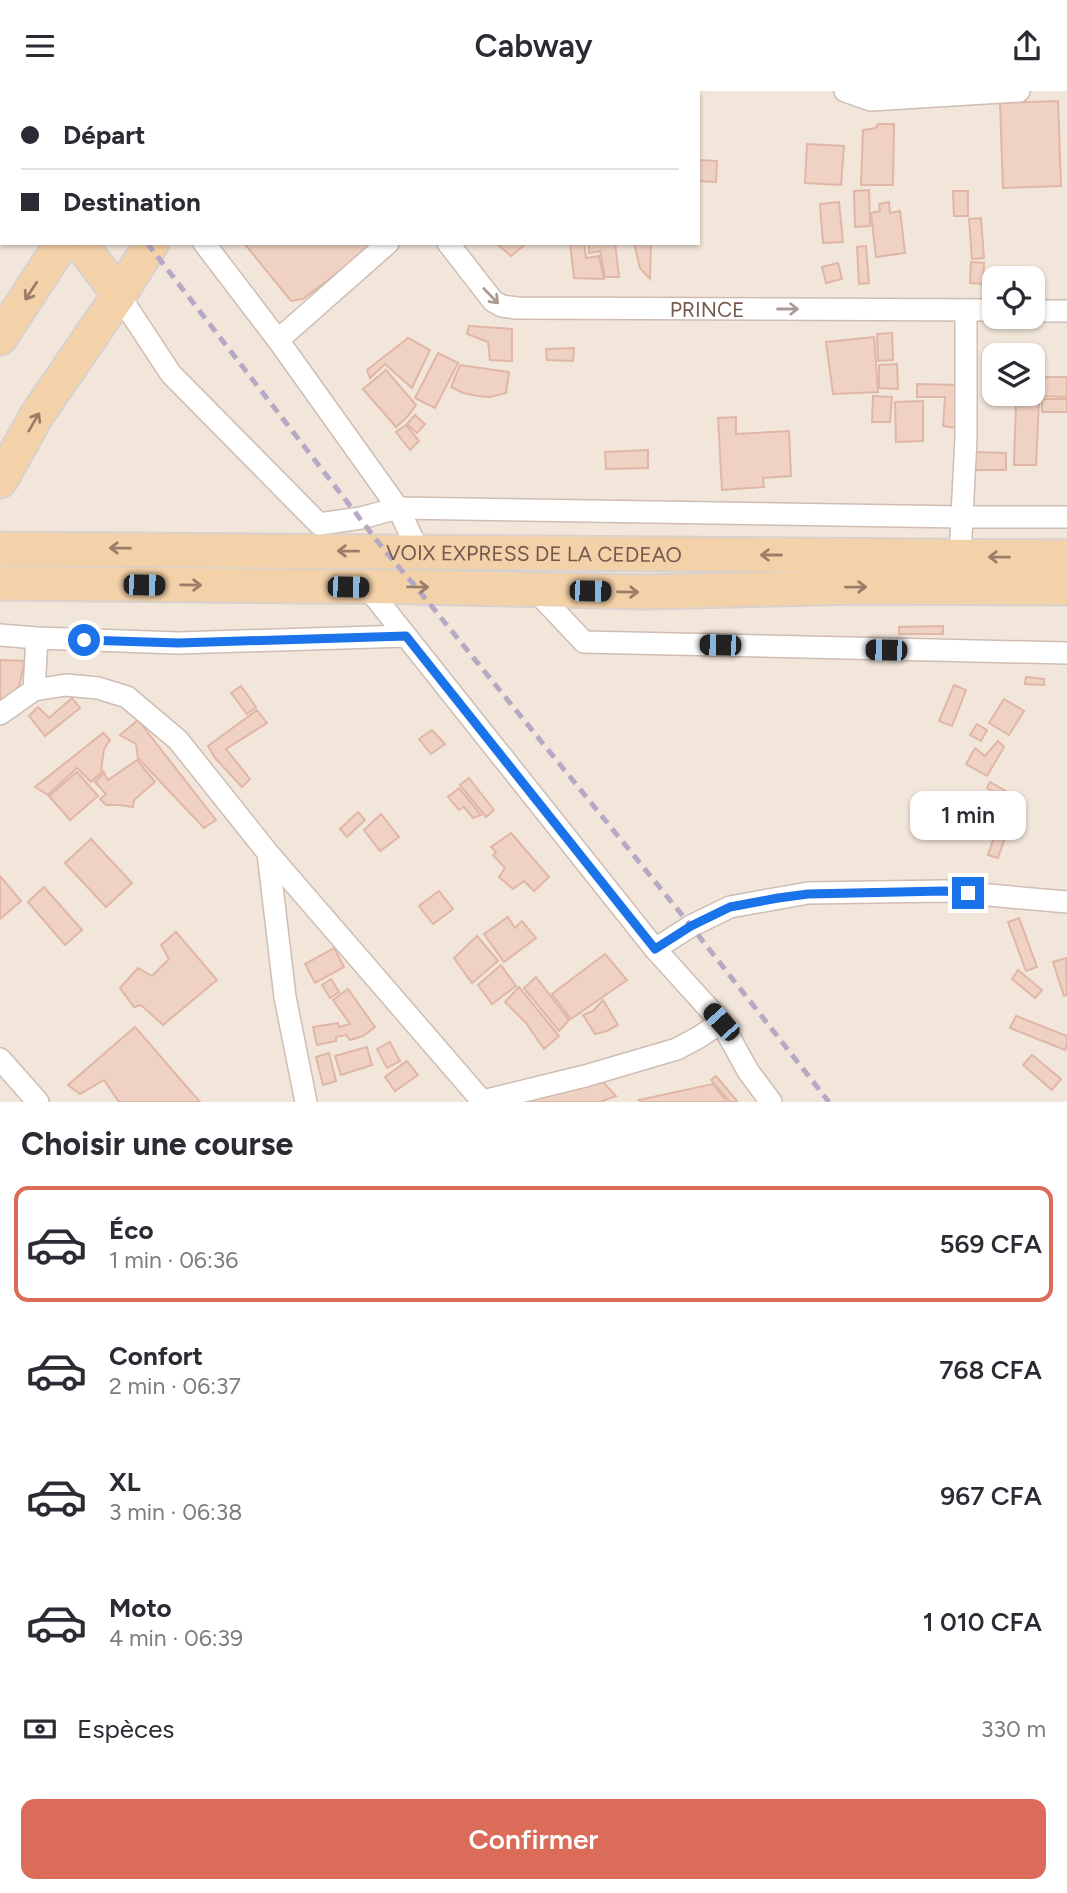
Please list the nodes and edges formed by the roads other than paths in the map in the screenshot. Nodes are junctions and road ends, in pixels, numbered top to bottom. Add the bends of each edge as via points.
1 (845, 91) edge
2 (1019, 91) edge
3 (61, 245) edge
4 (82, 245) edge
5 (151, 245) edge
6 (206, 245) edge
7 (386, 245) edge
8 (450, 245) edge
9 (119, 295) junction
10 (966, 310) junction
11 (982, 310) edge
12 (1045, 311) edge
13 (1067, 311) edge
14 (0, 338) edge
15 (278, 340) junction
16 (0, 481) edge
17 (398, 508) junction
18 (962, 517) junction
19 (1067, 517) edge
20 (0, 548) edge
21 (419, 552) junction
22 (960, 556) junction
23 (1067, 557) edge
24 (0, 583) edge
25 (367, 587) junction
26 (1067, 588) edge
27 (536, 590) junction
28 (0, 635) edge
29 (406, 636) junction
30 (37, 638) junction
31 (1067, 653) edge
32 (34, 690) junction
33 (0, 714) edge
34 (268, 853) junction
35 (1067, 902) edge
36 (655, 949) junction
37 (721, 1022) junction
38 (0, 1059) edge
39 (38, 1102) edge
40 (306, 1102) edge
41 (481, 1102) edge
42 (771, 1102) edge

1 - 2 street via 871,100
3 -> 14 main road
4 - 9 main road
5 - 9 main road
6 - 15 street
7 - 15 street
8 -> 10 street, PRINCE via 493,301 517,308
16 -> 9 main road via 37,415
9 - 17 street via 172,374 319,524
10 - 11 street, PRINCE
10 - 18 street
12 - 13 street
15 - 17 street
17 - 18 street
17 - 21 street
18 - 19 street
18 - 22 street
21 -> 20 main road, VOIX EXPRESS DE LA CEDEAO
22 -> 21 main road, VOIX EXPRESS DE LA CEDEAO
23 -> 22 main road, VOIX EXPRESS DE LA CEDEAO
24 -> 25 main road
25 -> 27 main road
25 - 29 street
27 -> 26 main road
27 - 31 street via 584,642
28 - 30 street
29 - 30 street via 178,643
29 - 36 street
30 - 32 street
32 - 33 street
32 - 34 street via 66,685 127,697 178,740
34 - 40 street via 285,996
34 - 41 street
35 - 36 street via 944,891 808,894 730,907
36 - 37 street
37 - 41 street via 677,1049
37 - 42 street
38 - 39 street

